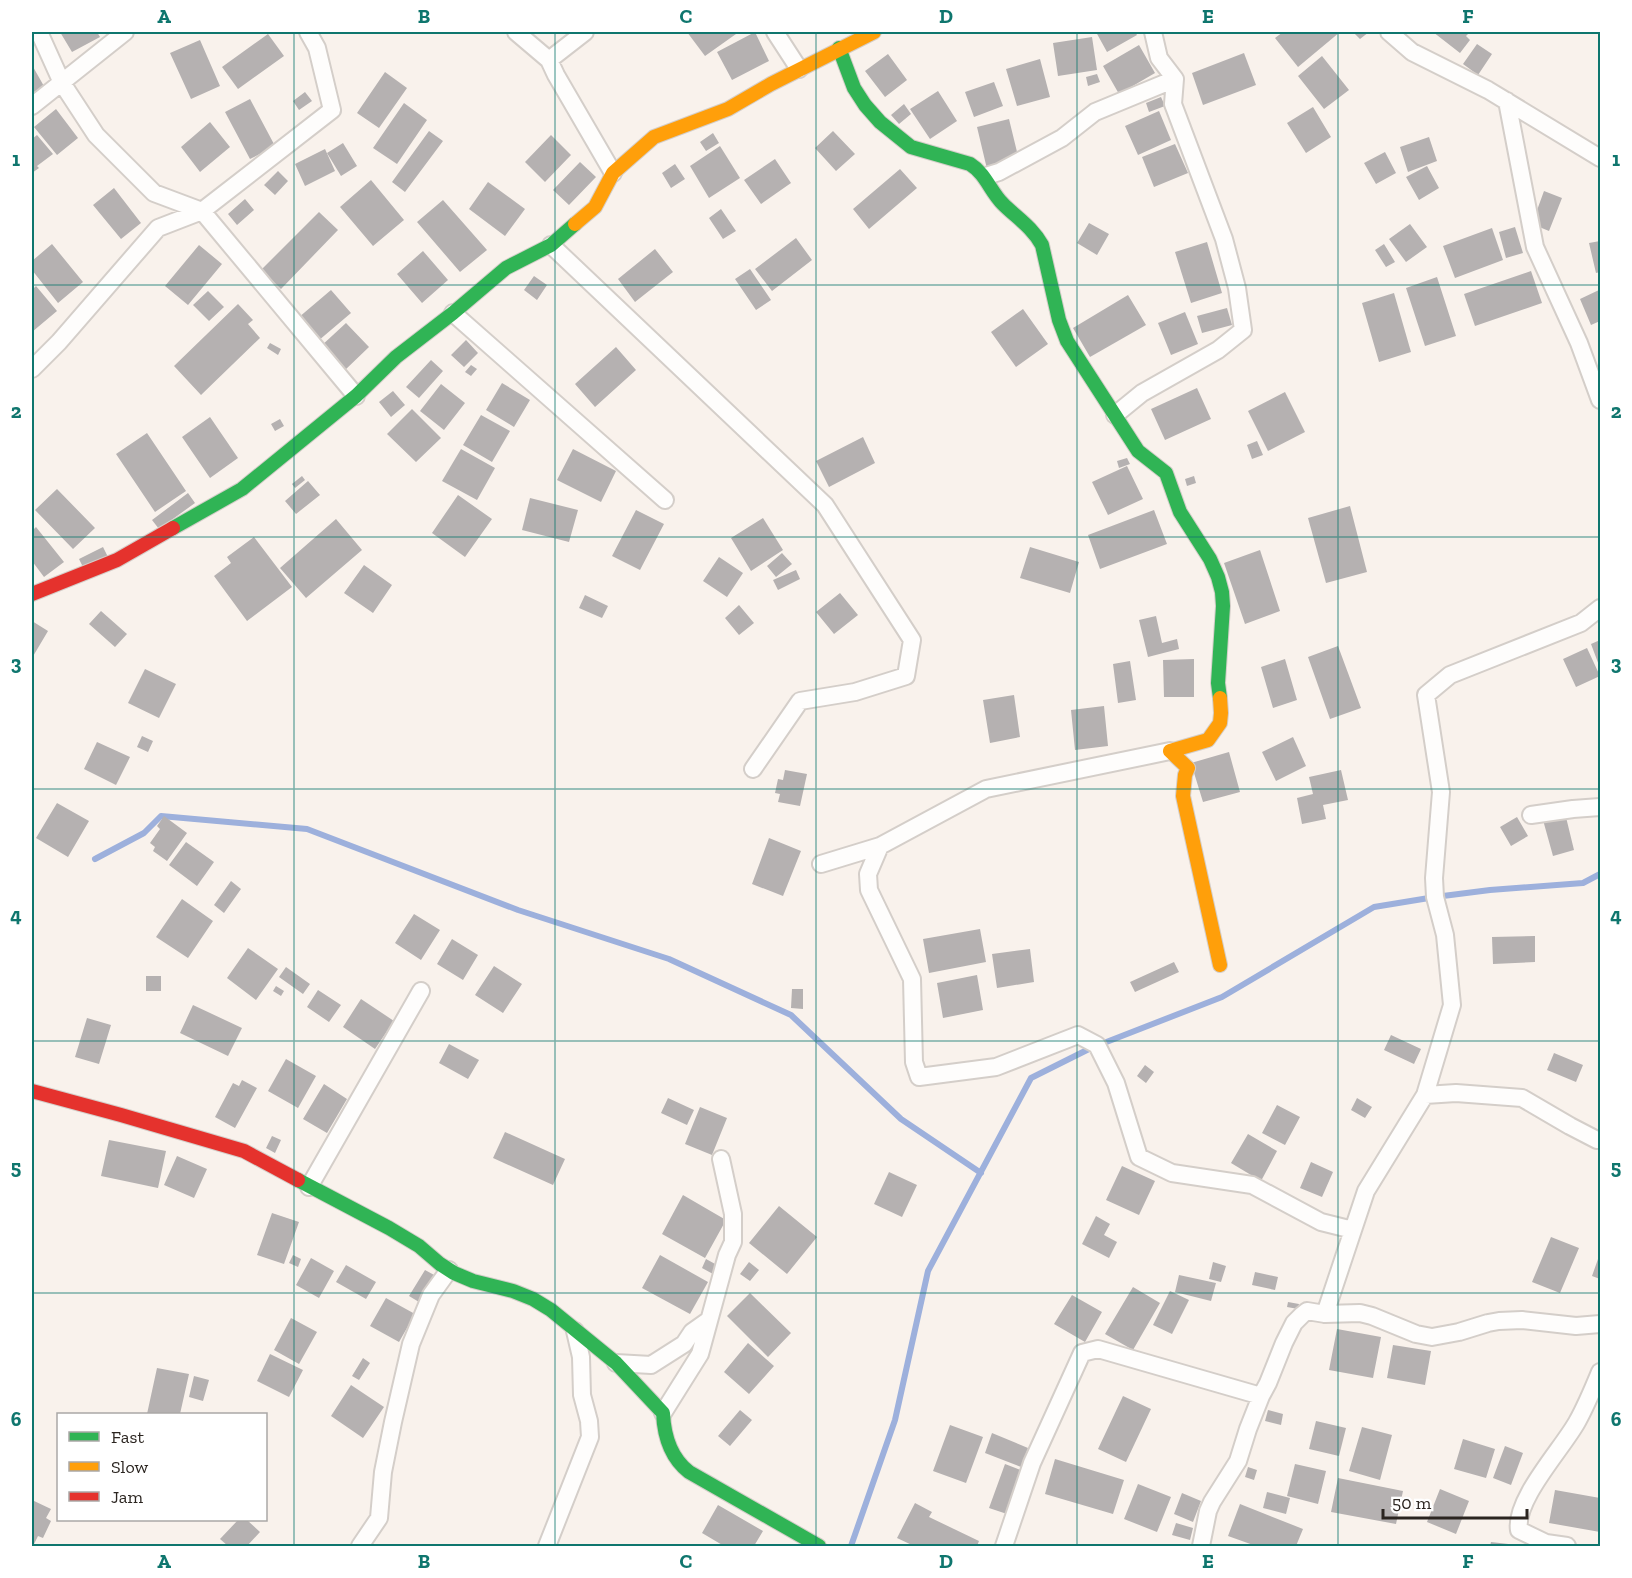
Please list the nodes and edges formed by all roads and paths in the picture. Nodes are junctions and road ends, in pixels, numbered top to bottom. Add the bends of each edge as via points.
1 (39, 32) edge
2 (125, 32) edge
3 (308, 32) edge
4 (516, 32) edge
5 (585, 32) edge
6 (775, 32) edge
7 (874, 32) edge
8 (1154, 32) edge
9 (1389, 32) edge
10 (839, 48) junction
11 (549, 60) junction
12 (799, 69) junction
13 (1174, 79) junction
14 (62, 83) junction
15 (1507, 101) junction
16 (32, 106) edge
17 (1600, 158) edge
18 (613, 173) junction
19 (986, 176) junction
20 (202, 211) junction
21 (551, 245) junction
22 (453, 313) junction
23 (32, 369) edge
24 (356, 396) junction
25 (1600, 400) edge
26 (1115, 415) junction
27 (665, 500) dead end
28 (32, 594) edge
29 (1600, 608) edge
30 (1170, 751) junction
31 (753, 769) dead end
32 (1600, 807) edge
33 (1531, 815) dead end
34 (880, 846) junction
35 (821, 864) dead end
36 (1220, 964) dead end
37 (421, 991) dead end
38 (32, 1091) edge
39 (1425, 1095) junction
40 (1597, 1140) dead end
41 (721, 1160) dead end
42 (309, 1187) junction
43 (1353, 1230) junction
44 (449, 1270) junction
45 (1325, 1314) junction
46 (709, 1320) junction
47 (1600, 1324) edge
48 (575, 1331) junction
49 (616, 1363) junction
50 (1600, 1372) edge
51 (1261, 1396) junction
52 (663, 1413) junction
53 (360, 1546) edge
54 (547, 1546) edge
55 (819, 1546) edge
56 (1004, 1546) edge
57 (1201, 1546) edge
58 (1567, 1546) edge

1 - 14 street
2 - 14 street
3 - 20 street via 317,48 332,111
4 - 11 street
5 - 11 street
6 - 12 street
7 - 10 street
8 - 13 street via 1160,58
9 - 15 street via 1412,52
10 - 12 street
10 - 19 street via 854,88 880,122 911,147 970,164
11 - 18 street
12 - 18 street via 728,109 654,137
13 - 19 street via 1095,112 1062,138
13 - 26 street via 1173,104 1224,239 1243,330 1218,350 1142,393
14 - 16 street
14 - 20 street via 96,135 154,194
15 - 17 street
15 - 25 street via 1535,247 1580,343
18 - 21 street via 595,207
19 - 26 street via 995,195 1009,212 1029,225 1042,245 1066,341
20 - 23 street via 158,228
20 - 24 street
21 - 22 street via 506,268
21 - 31 street via 825,505 912,640 906,676 855,692 800,701
22 - 24 street via 396,357
22 - 27 street
24 - 28 street via 242,489 117,560
26 - 30 street via 1138,452 1166,473 1180,512 1210,559 1222,592 1220,723 1208,740
29 - 39 street via 1581,623 1450,675 1426,695 1441,792 1435,897 1445,935 1452,1005
30 - 34 street via 986,789
30 - 36 street via 1188,768 1183,796
32 - 33 street
34 - 35 street
34 - 43 street via 868,874 869,890 912,979 914,1062 919,1077 996,1067 1078,1035 1097,1045 1116,1083 1139,1157 1172,1173 1252,1185 1321,1222
37 - 42 street
38 - 42 street via 244,1151
39 - 40 street via 1522,1098
39 - 43 street via 1366,1191
41 - 46 street via 734,1214 733,1242
42 - 44 street via 419,1245
43 - 45 street
44 - 48 street via 533,1299
44 - 53 street via 431,1295 411,1344 382,1472 379,1518
45 - 47 street via 1360,1313 1432,1337 1500,1321
45 - 51 street via 1307,1311 1294,1323
46 - 49 street via 692,1332 684,1344 651,1365
46 - 52 street via 700,1354
48 - 49 street
48 - 54 street via 590,1437
49 - 52 street
50 - 58 street via 1576,1423 1519,1514 1519,1530 1546,1543
51 - 56 street via 1098,1349 1082,1353 1032,1462
51 - 57 street via 1238,1461 1208,1511
52 - 55 street via 664,1432 681,1466

